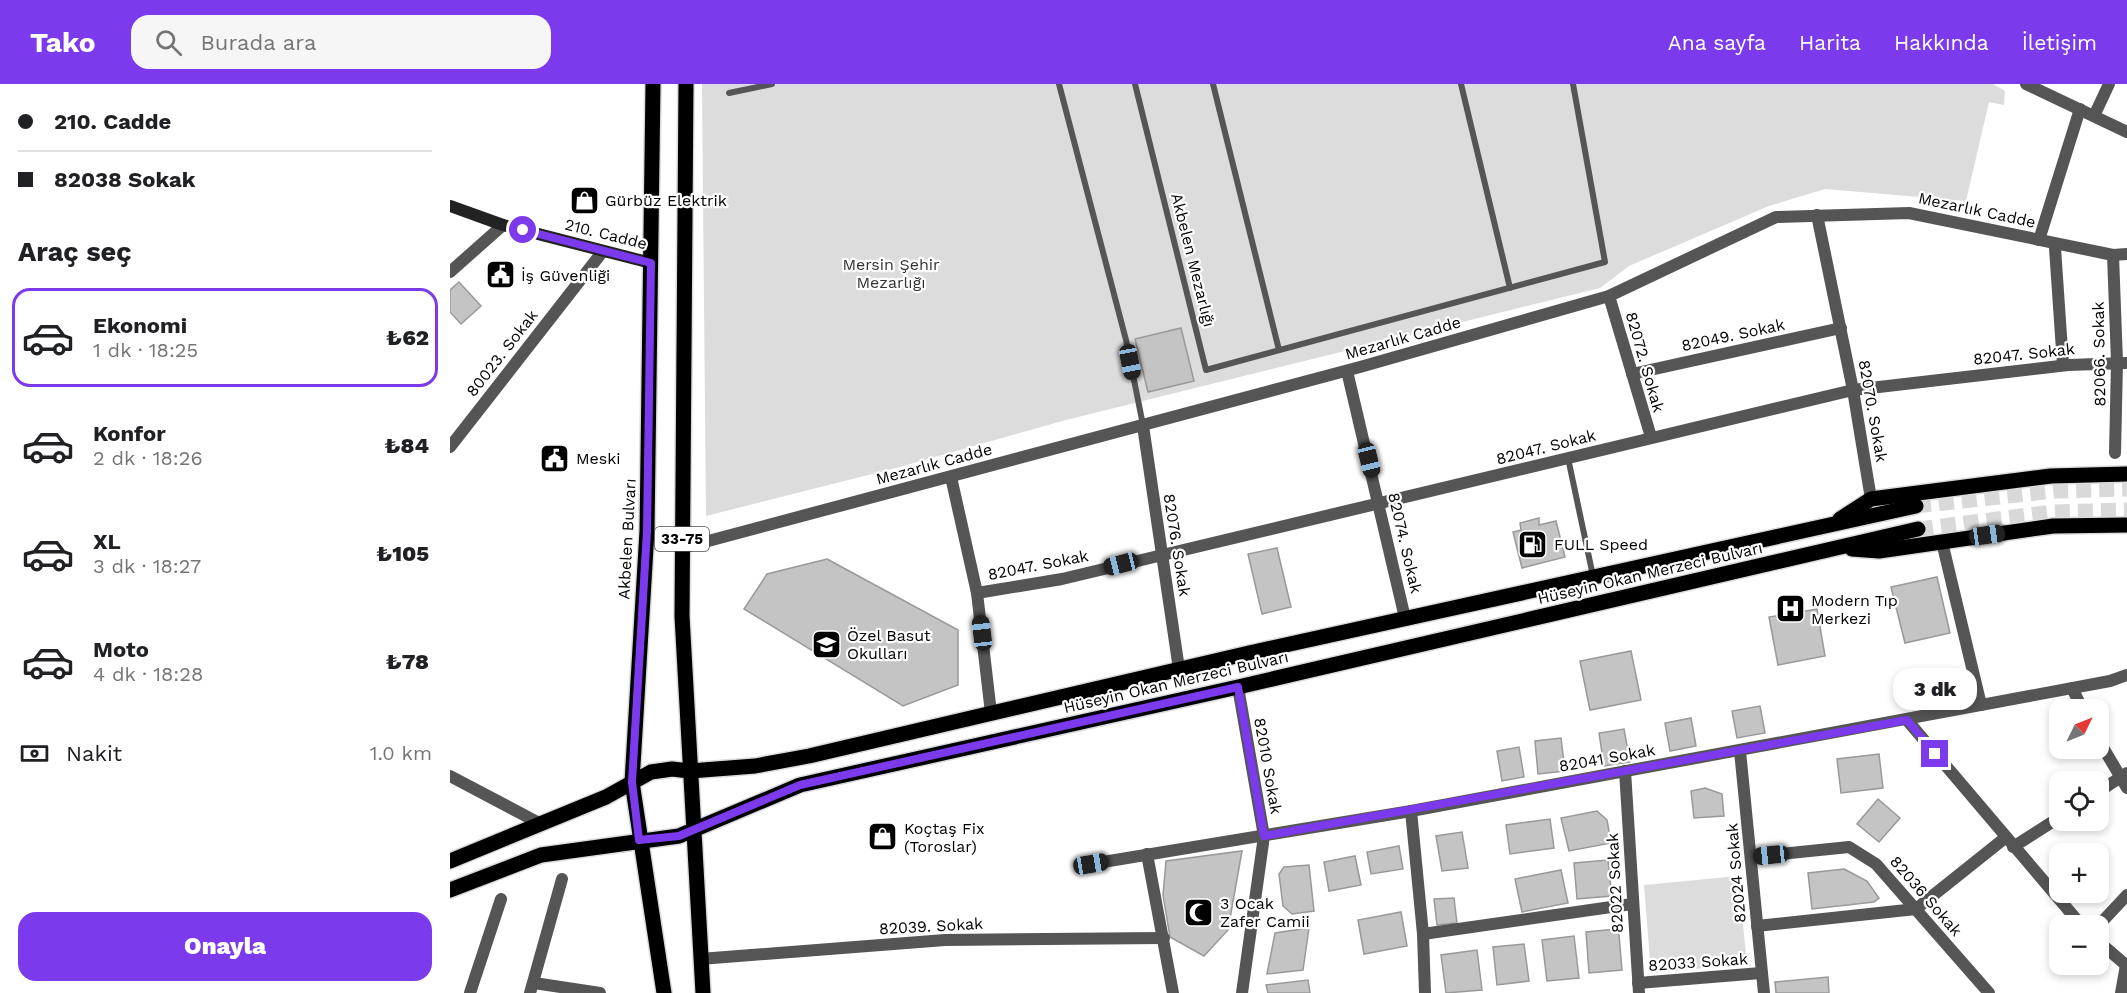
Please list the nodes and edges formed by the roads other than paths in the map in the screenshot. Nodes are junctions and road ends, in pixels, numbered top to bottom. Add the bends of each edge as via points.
1 (653, 84) edge
2 (686, 84) edge
3 (772, 84) edge
4 (1059, 84) edge
5 (1135, 84) edge
6 (1213, 84) edge
7 (1461, 84) edge
8 (1573, 84) edge
9 (2109, 84) edge
10 (2032, 86) edge
11 (729, 93) dead end
12 (2080, 110) junction
13 (2094, 116) junction
14 (2127, 132) edge
15 (450, 206) edge
16 (1817, 215) junction
17 (503, 225) junction
18 (2039, 240) junction
19 (2055, 248) dead end
20 (603, 250) junction
21 (2127, 254) edge
22 (2113, 255) junction
23 (651, 263) junction
24 (450, 272) edge
25 (1510, 288) junction
26 (1609, 296) junction
27 (1841, 328) junction
28 (1279, 350) junction
29 (2122, 362) edge
30 (2063, 365) junction
31 (1347, 371) junction
32 (1632, 374) junction
33 (1853, 390) junction
34 (1143, 426) junction
35 (1651, 437) junction
36 (450, 447) edge
37 (2115, 453) dead end
38 (1568, 458) junction
39 (2127, 474) edge
40 (951, 477) junction
41 (1871, 499) junction
42 (1379, 505) junction
43 (1916, 506) tunnel mouth
44 (1833, 523) junction
45 (2127, 525) edge
46 (1918, 528) tunnel mouth
47 (1942, 542) junction
48 (682, 548) junction
49 (1838, 548) junction
50 (1161, 554) junction
51 (1593, 576) junction
52 (977, 593) junction
53 (1405, 618) junction
54 (1179, 669) junction
55 (2127, 675) edge
56 (1238, 687) junction
57 (2072, 688) junction
58 (2078, 699) edge
59 (1981, 705) junction
60 (991, 713) junction
61 (1907, 720) junction
62 (1740, 751) junction
63 (2109, 756) edge
64 (690, 771) junction
65 (1625, 771) junction
66 (450, 776) edge
67 (2124, 780) edge
68 (632, 782) junction
69 (2109, 787) edge
70 (1412, 811) junction
71 (2049, 823) edge
72 (541, 824) junction
73 (695, 828) junction
74 (1264, 836) junction
75 (639, 840) junction
76 (2009, 843) junction
77 (1147, 854) junction
78 (1751, 857) junction
79 (450, 861) edge
80 (1091, 864) dead end
81 (562, 879) dead end
82 (450, 890) edge
83 (2127, 895) edge
84 (501, 899) dead end
85 (1632, 904) junction
86 (1916, 909) junction
87 (2072, 915) edge
88 (2108, 915) edge
89 (1757, 926) junction
90 (1423, 934) junction
91 (1164, 938) junction
92 (2109, 950) edge
93 (700, 959) junction
94 (2127, 965) edge
95 (1761, 973) junction
96 (532, 988) edge
97 (1639, 988) edge
98 (470, 993) edge
99 (600, 993) edge
100 (664, 993) edge
101 (703, 993) edge
102 (1173, 993) edge
103 (1242, 993) edge
104 (1425, 993) edge
105 (1764, 993) edge
106 (1989, 993) edge
107 (2121, 993) edge

1 - 23 main road, Akbelen Bulvarı / 33-75
2 - 48 main road, 33-75
3 - 11 lane
4 - 34 lane via 1126,340
5 - 28 lane, Akbelen Mezarlığı via 1206,370
6 - 28 lane
7 - 25 lane
8 - 25 lane, Akbelen Mezarlığı via 1605,262
9 - 13 street
10 - 12 street
12 - 13 street
12 - 18 street
13 - 14 street
15 - 17 street, 210. Cadde
16 - 18 street, Mezarlık Cadde via 1909,213
16 - 26 street, Mezarlık Cadde via 1776,217
16 - 27 street, 82070. Sokak
17 - 20 street, 210. Cadde
17 - 24 street
18 - 22 street, Mezarlık Cadde
19 - 30 street
20 - 23 street, 210. Cadde
20 - 36 street, 80023. Sokak
21 - 22 street, Mezarlık Cadde
22 - 29 street, 82066. Sokak
23 - 68 main road, Akbelen Bulvarı / 33-75 via 647,531
25 - 28 lane, Akbelen Mezarlığı
26 - 31 street, Mezarlık Cadde
26 - 32 street, 82072. Sokak
27 - 32 street, 82049. Sokak
27 - 33 street, 82070. Sokak
29 - 30 street, 82047. Sokak
29 - 37 street, 82066. Sokak
30 - 33 street, 82047. Sokak
31 - 34 street, Mezarlık Cadde
31 - 42 street, 82074. Sokak
32 - 35 street, 82072. Sokak
33 - 35 street, 82047. Sokak
33 - 41 street, 82070. Sokak
34 - 40 street, Mezarlık Cadde
34 - 50 street, 82076. Sokak
35 - 38 street, 82047. Sokak
38 - 42 street, 82047. Sokak
38 - 51 lane
39 - 41 main road via 2051,476
40 - 48 street, Mezarlık Cadde
40 - 52 street
41 - 44 main road
42 - 50 street, 82047. Sokak
42 - 53 street, 82074. Sokak
43 - 44 main road, Hüseyin Okan Merzeci Bulvarı
44 - 51 main road, Hüseyin Okan Merzeci Bulvarı
45 - 47 main road via 2053,526
46 - 49 main road, Hüseyin Okan Merzeci Bulvarı
47 - 49 main road via 1879,551
47 - 59 street
48 - 64 main road, 33-75
49 - 56 main road, Hüseyin Okan Merzeci Bulvarı
50 - 52 street, 82047. Sokak via 1062,579
50 - 54 street, 82076. Sokak
51 - 53 main road, Hüseyin Okan Merzeci Bulvarı
52 - 60 street
53 - 54 main road, Hüseyin Okan Merzeci Bulvarı
54 - 60 main road, Hüseyin Okan Merzeci Bulvarı
55 - 57 street, 82041 Sokak
56 - 73 main road, Hüseyin Okan Merzeci Bulvarı via 800,785
56 - 74 street, 82010 Sokak
57 - 58 street
57 - 59 street, 82041 Sokak
59 - 61 street, 82041 Sokak
60 - 64 main road, Hüseyin Okan Merzeci Bulvarı via 809,756 755,766
61 - 62 street, 82041 Sokak
61 - 76 street
62 - 65 street, 82041 Sokak
62 - 78 street, 82024 Sokak
63 - 67 street
64 - 68 main road, Hüseyin Okan Merzeci Bulvarı via 651,772
64 - 73 main road, 33-75
65 - 70 street, 82041 Sokak
65 - 85 street, 82022 Sokak
66 - 72 street
67 - 69 street
68 - 72 main road, Hüseyin Okan Merzeci Bulvarı
68 - 75 main road, Akbelen Bulvarı / 33-75
70 - 74 street, 82041 Sokak
70 - 90 street
71 - 76 street
72 - 79 main road, Hüseyin Okan Merzeci Bulvarı
73 - 75 main road, Hüseyin Okan Merzeci Bulvarı via 679,836
73 - 93 main road, 33-75
74 - 77 street, 82041 Sokak
74 - 103 street, 82010 Sokak
75 - 82 main road, Hüseyin Okan Merzeci Bulvarı via 541,855
75 - 100 main road, Akbelen Bulvarı / 33-75
76 - 86 street
76 - 87 street
77 - 80 street, 82041 Sokak
77 - 91 street
78 - 86 street, 82036 Sokak via 1849,847 1876,864
78 - 89 street, 82024 Sokak
81 - 96 street
83 - 88 street
84 - 98 street
85 - 90 street
85 - 97 street, 82022 Sokak
86 - 89 street
86 - 106 street, 82036 Sokak
89 - 95 street, 82024 Sokak
90 - 104 street
91 - 93 street, 82039. Sokak via 945,940
91 - 102 street
92 - 94 street
93 - 101 main road, 33-75
94 - 107 street
95 - 97 street, 82033 Sokak
95 - 105 street, 82024 Sokak
96 - 99 street

